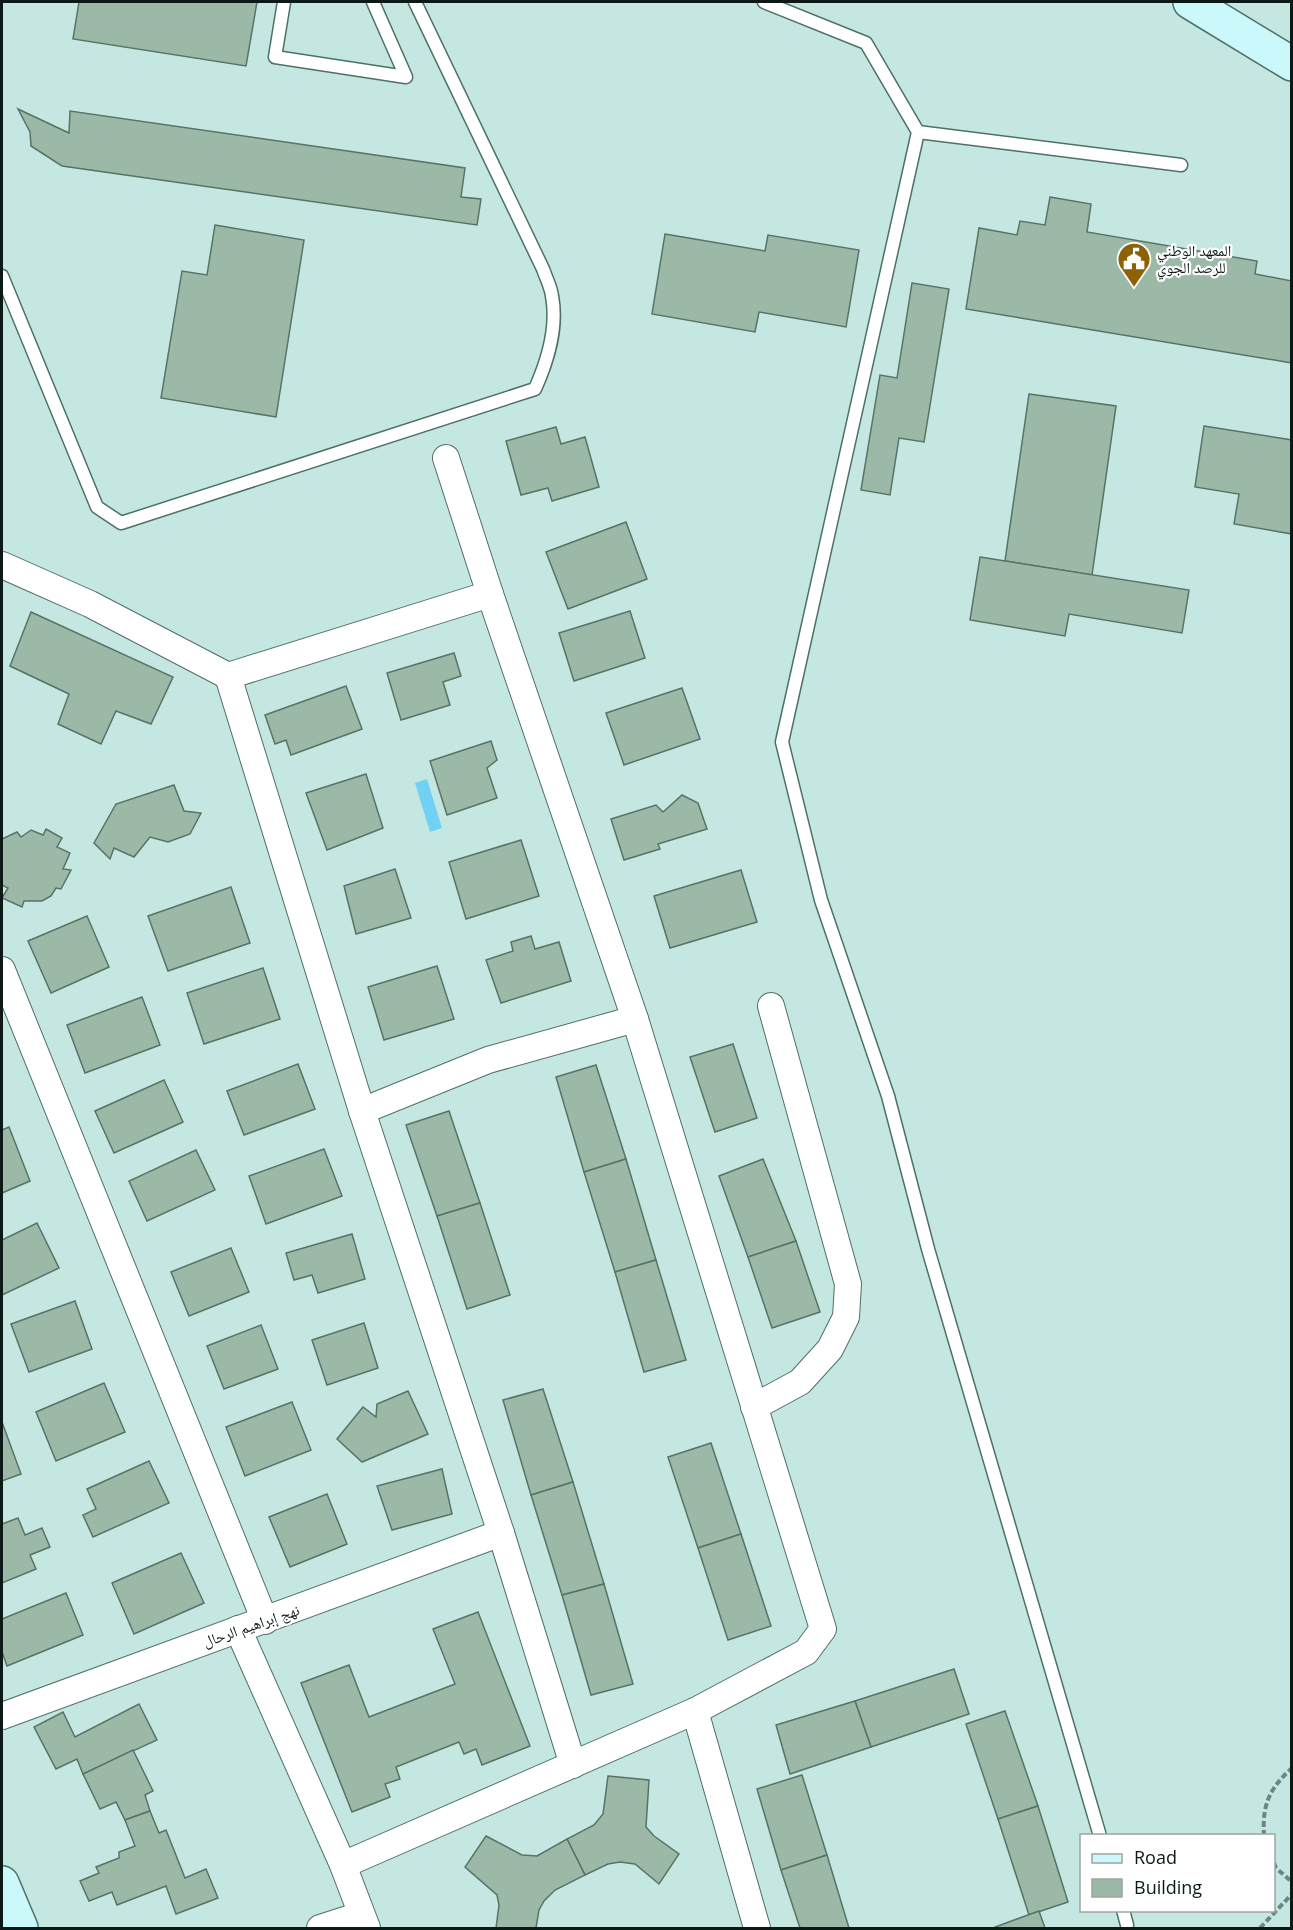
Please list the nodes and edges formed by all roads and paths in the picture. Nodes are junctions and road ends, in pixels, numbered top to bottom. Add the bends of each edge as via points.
1 (284, 2) edge
2 (373, 2) edge
3 (415, 2) edge
4 (764, 2) edge
5 (1199, 6) edge
6 (1292, 64) edge
7 (1292, 84) edge
8 (918, 132) junction
9 (1180, 165) dead end
10 (2, 276) edge
11 (446, 458) dead end
12 (2, 565) edge
13 (490, 594) junction
14 (228, 676) junction
15 (2, 970) edge
16 (771, 1006) dead end
17 (635, 1018) junction
18 (362, 1111) junction
19 (754, 1407) junction
20 (501, 1533) junction
21 (265, 1621) junction
22 (238, 1629) junction
23 (695, 1712) junction
24 (2, 1716) edge
25 (573, 1765) junction
26 (1292, 1768) edge
27 (1099, 1834) edge
28 (1264, 1834) edge
29 (343, 1866) junction
30 (1275, 1866) edge
31 (1292, 1882) edge
32 (2, 1883) edge
33 (1292, 1894) edge
34 (1123, 1912) edge
35 (363, 1922) edge
36 (1127, 1925) dead end
37 (21, 1929) edge
38 (320, 1929) edge
39 (757, 1929) edge
40 (1260, 1929) edge

1 - 2 lane via 275,57 406,77
3 - 10 lane via 543,269 552,296 553,338 535,389 121,523 97,507
4 - 8 lane via 866,43
5 - 6 street
5 - 7 street
8 - 9 lane
8 - 27 lane via 782,742 821,900 888,1096 931,1261
11 - 13 street
12 - 14 street via 90,604
13 - 14 street
13 - 17 street
14 - 18 street
15 - 21 street
16 - 19 street via 848,1284 846,1317 830,1349 800,1382
17 - 18 street via 488,1060
17 - 19 street
18 - 20 street
19 - 23 street via 823,1629 806,1652
20 - 21 street, نهج إبراهيم الرحال
20 - 25 street
21 - 22 street, نهج إبراهيم الرحال
22 - 24 street, نهج إبراهيم الرحال
22 - 29 street
23 - 25 street
23 - 39 street
25 - 29 street
26 - 28 path via 1272,1789 1263,1815
29 - 35 street
30 - 31 path
32 - 37 street
33 - 40 path
34 - 36 lane
35 - 38 street

